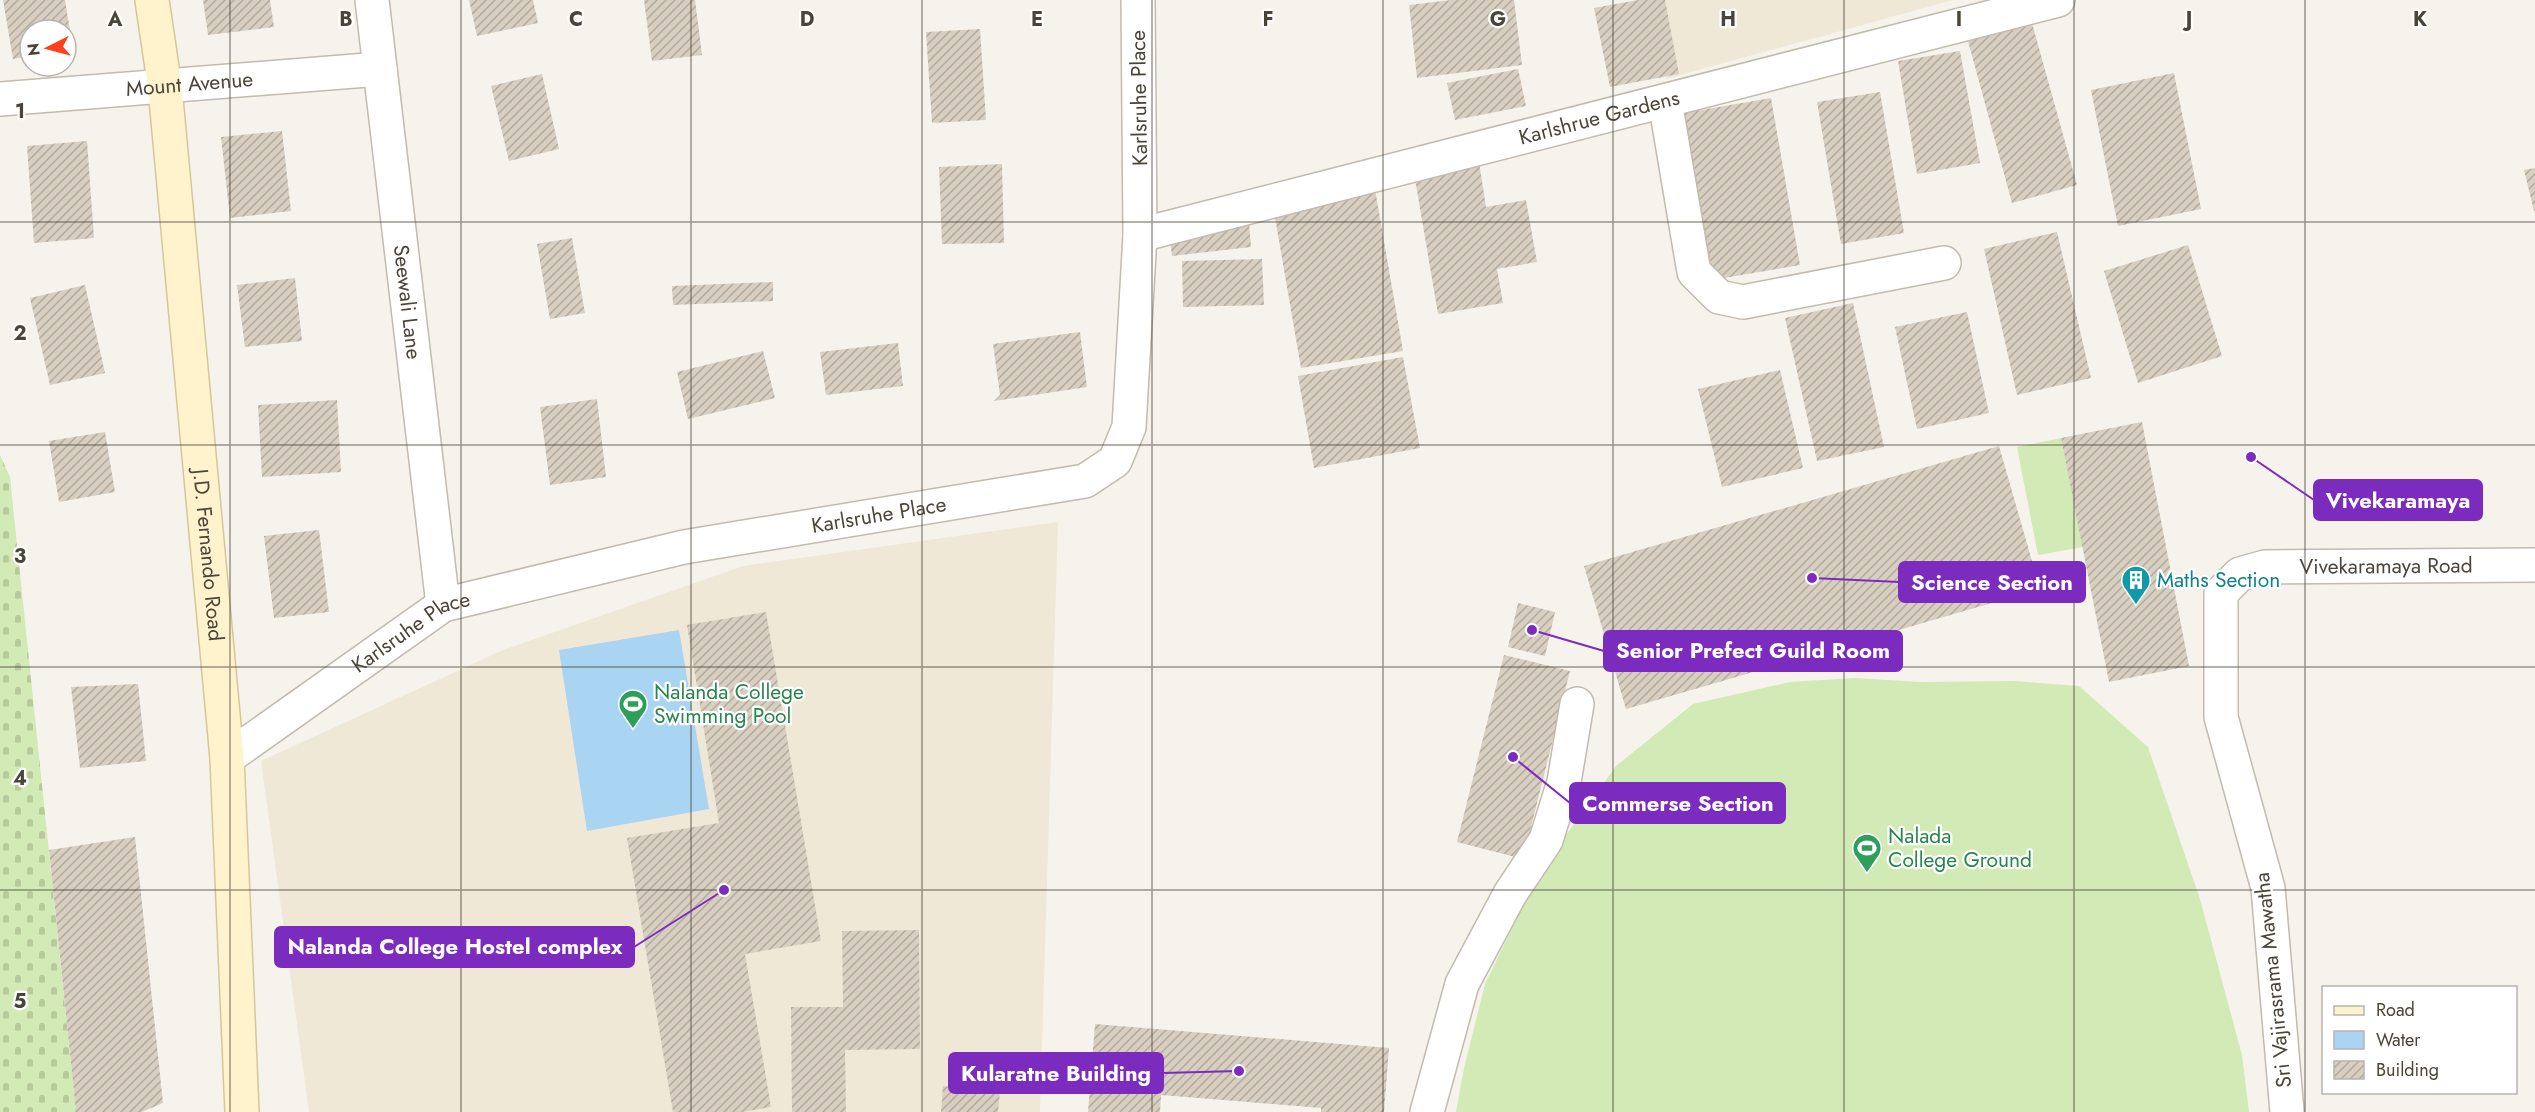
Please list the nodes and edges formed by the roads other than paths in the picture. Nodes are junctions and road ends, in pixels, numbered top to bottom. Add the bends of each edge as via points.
1 (152, 0) edge
2 (372, 0) edge
3 (1138, 0) edge
4 (2058, 0) edge
5 (380, 69) junction
6 (165, 88) junction
7 (0, 99) edge
8 (1665, 101) junction
9 (1140, 235) junction
10 (1944, 263) dead end
11 (2535, 565) edge
12 (2240, 574) joint
13 (443, 605) junction
14 (1577, 704) dead end
15 (227, 758) junction
16 (242, 1112) edge
17 (1427, 1112) edge
18 (2287, 1112) edge

1 - 6 street, J.D. Fernando Road
2 - 5 street, Seewali Lane
3 - 9 street, Karlsruhe Place
4 - 8 street, Karlshrue Gardens
5 - 6 street, Mount Avenue
5 - 13 street, Seewali Lane
6 - 7 street, Mount Avenue
6 - 15 street, J.D. Fernando Road
8 - 9 street, Karlshrue Gardens
8 - 10 street via 1695,272 1719,297 1743,302
9 - 13 street, Karlsruhe Place via 1129,427 1115,461 1085,481 684,547
11 - 12 street, Vivekaramaya Road via 2265,567
12 - 18 street, Sri Vajirasrama Mawatha via 2221,593 2221,717 2268,888
13 - 15 street, Karlsruhe Place
14 - 17 street via 1564,782 1546,840 1510,894 1462,984
15 - 16 street, J.D. Fernando Road

